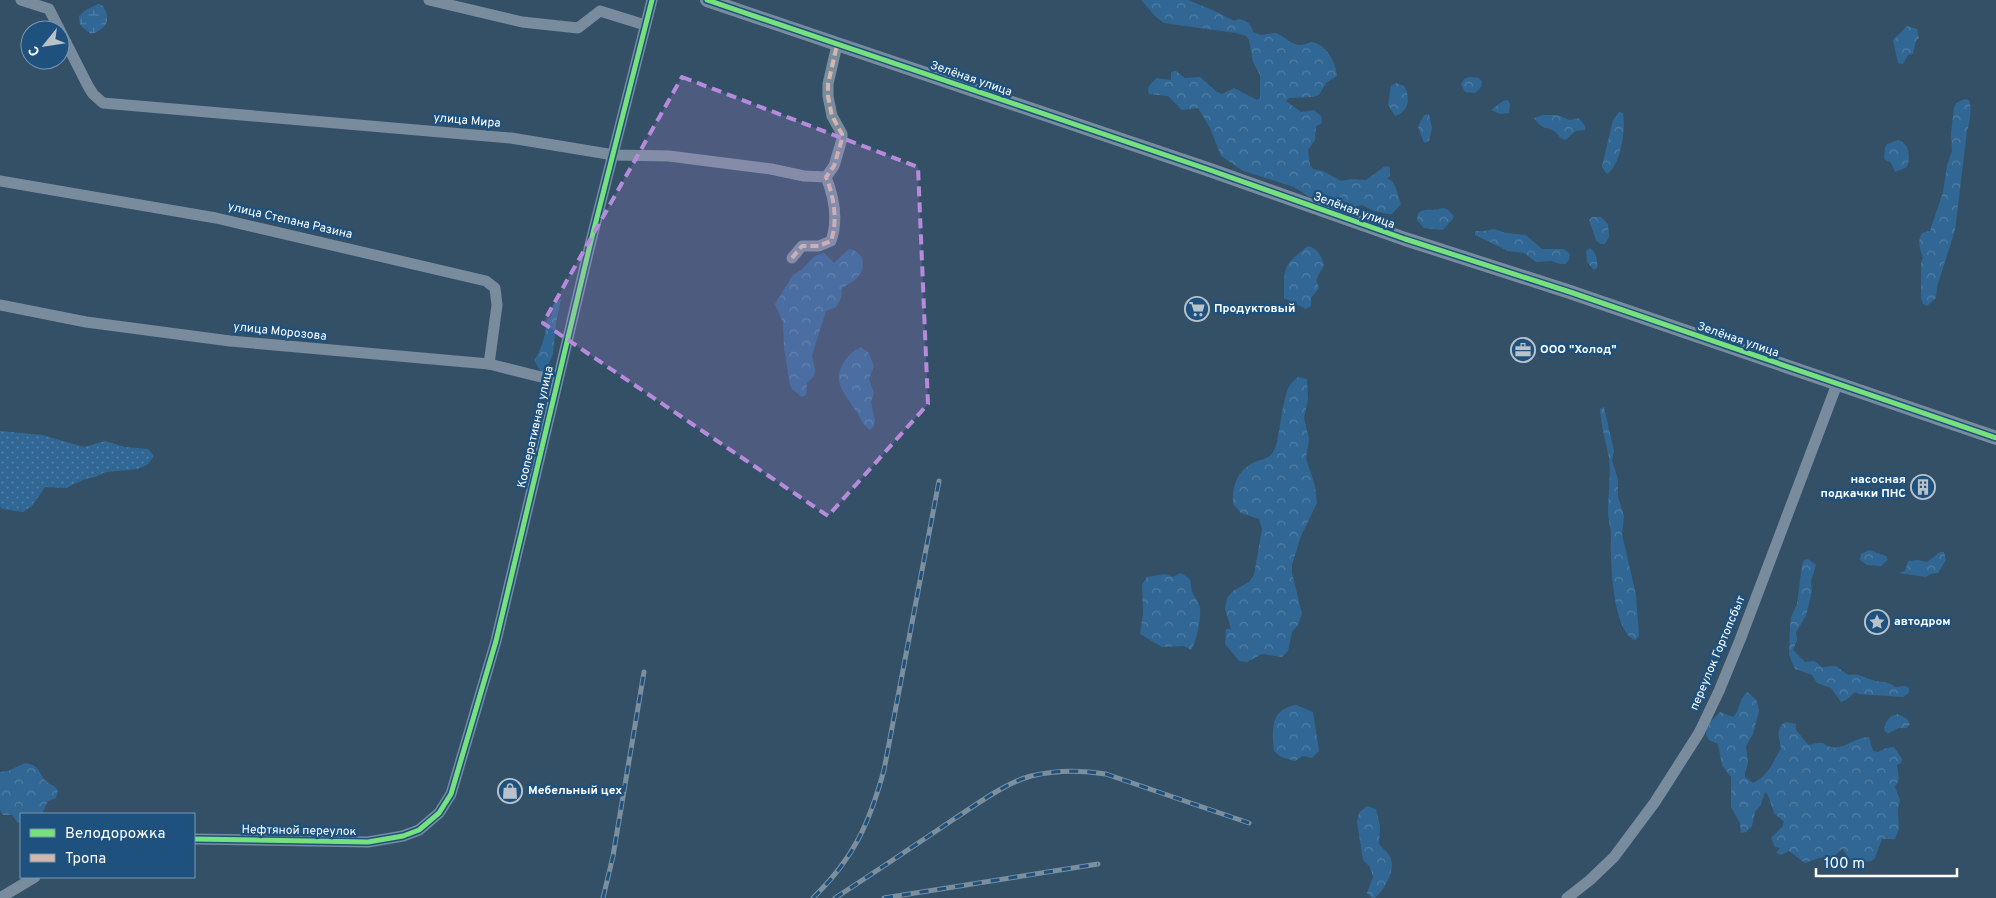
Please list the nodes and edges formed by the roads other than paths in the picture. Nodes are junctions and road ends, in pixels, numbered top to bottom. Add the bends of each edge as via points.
1 (21, 0) edge
2 (429, 0) edge
3 (652, 0) edge
4 (707, 0) edge
5 (51, 4) edge
6 (645, 25) junction
7 (837, 45) junction
8 (614, 155) junction
9 (826, 177) junction
10 (0, 181) edge
11 (792, 258) dead end
12 (0, 305) edge
13 (489, 364) junction
14 (557, 381) junction
15 (1837, 384) junction
16 (1996, 438) edge
17 (403, 836) joint
18 (195, 839) edge
19 (33, 878) edge
20 (0, 898) edge
21 (1566, 898) edge

1 - 5 street, улица Мира
2 - 6 street via 522,22 578,28 600,11
3 - 6 street, Кооперативная улица
4 - 7 street, Зелёная улица
5 - 8 street, улица Мира via 88,86 103,103 511,138
6 - 8 street, Кооперативная улица
7 - 9 street via 828,96 842,139 834,166
7 - 15 street, Зелёная улица
8 - 9 street, улица Мира via 669,156
8 - 14 street, Кооперативная улица
9 - 11 street via 836,227 831,242 802,246
10 - 13 street, улица Степана Разина via 216,218 486,281 496,292 497,305
12 - 13 street, улица Морозова via 86,322 220,340
13 - 14 street, улица Морозова
14 - 17 street, Кооперативная улица via 496,641 451,794 439,813 419,830
15 - 16 street, Зелёная улица
15 - 21 street, переулок Гортопсбыт via 1740,640 1699,733 1656,802 1614,857
17 - 18 street, Нефтяной переулок via 368,842
19 - 20 street

